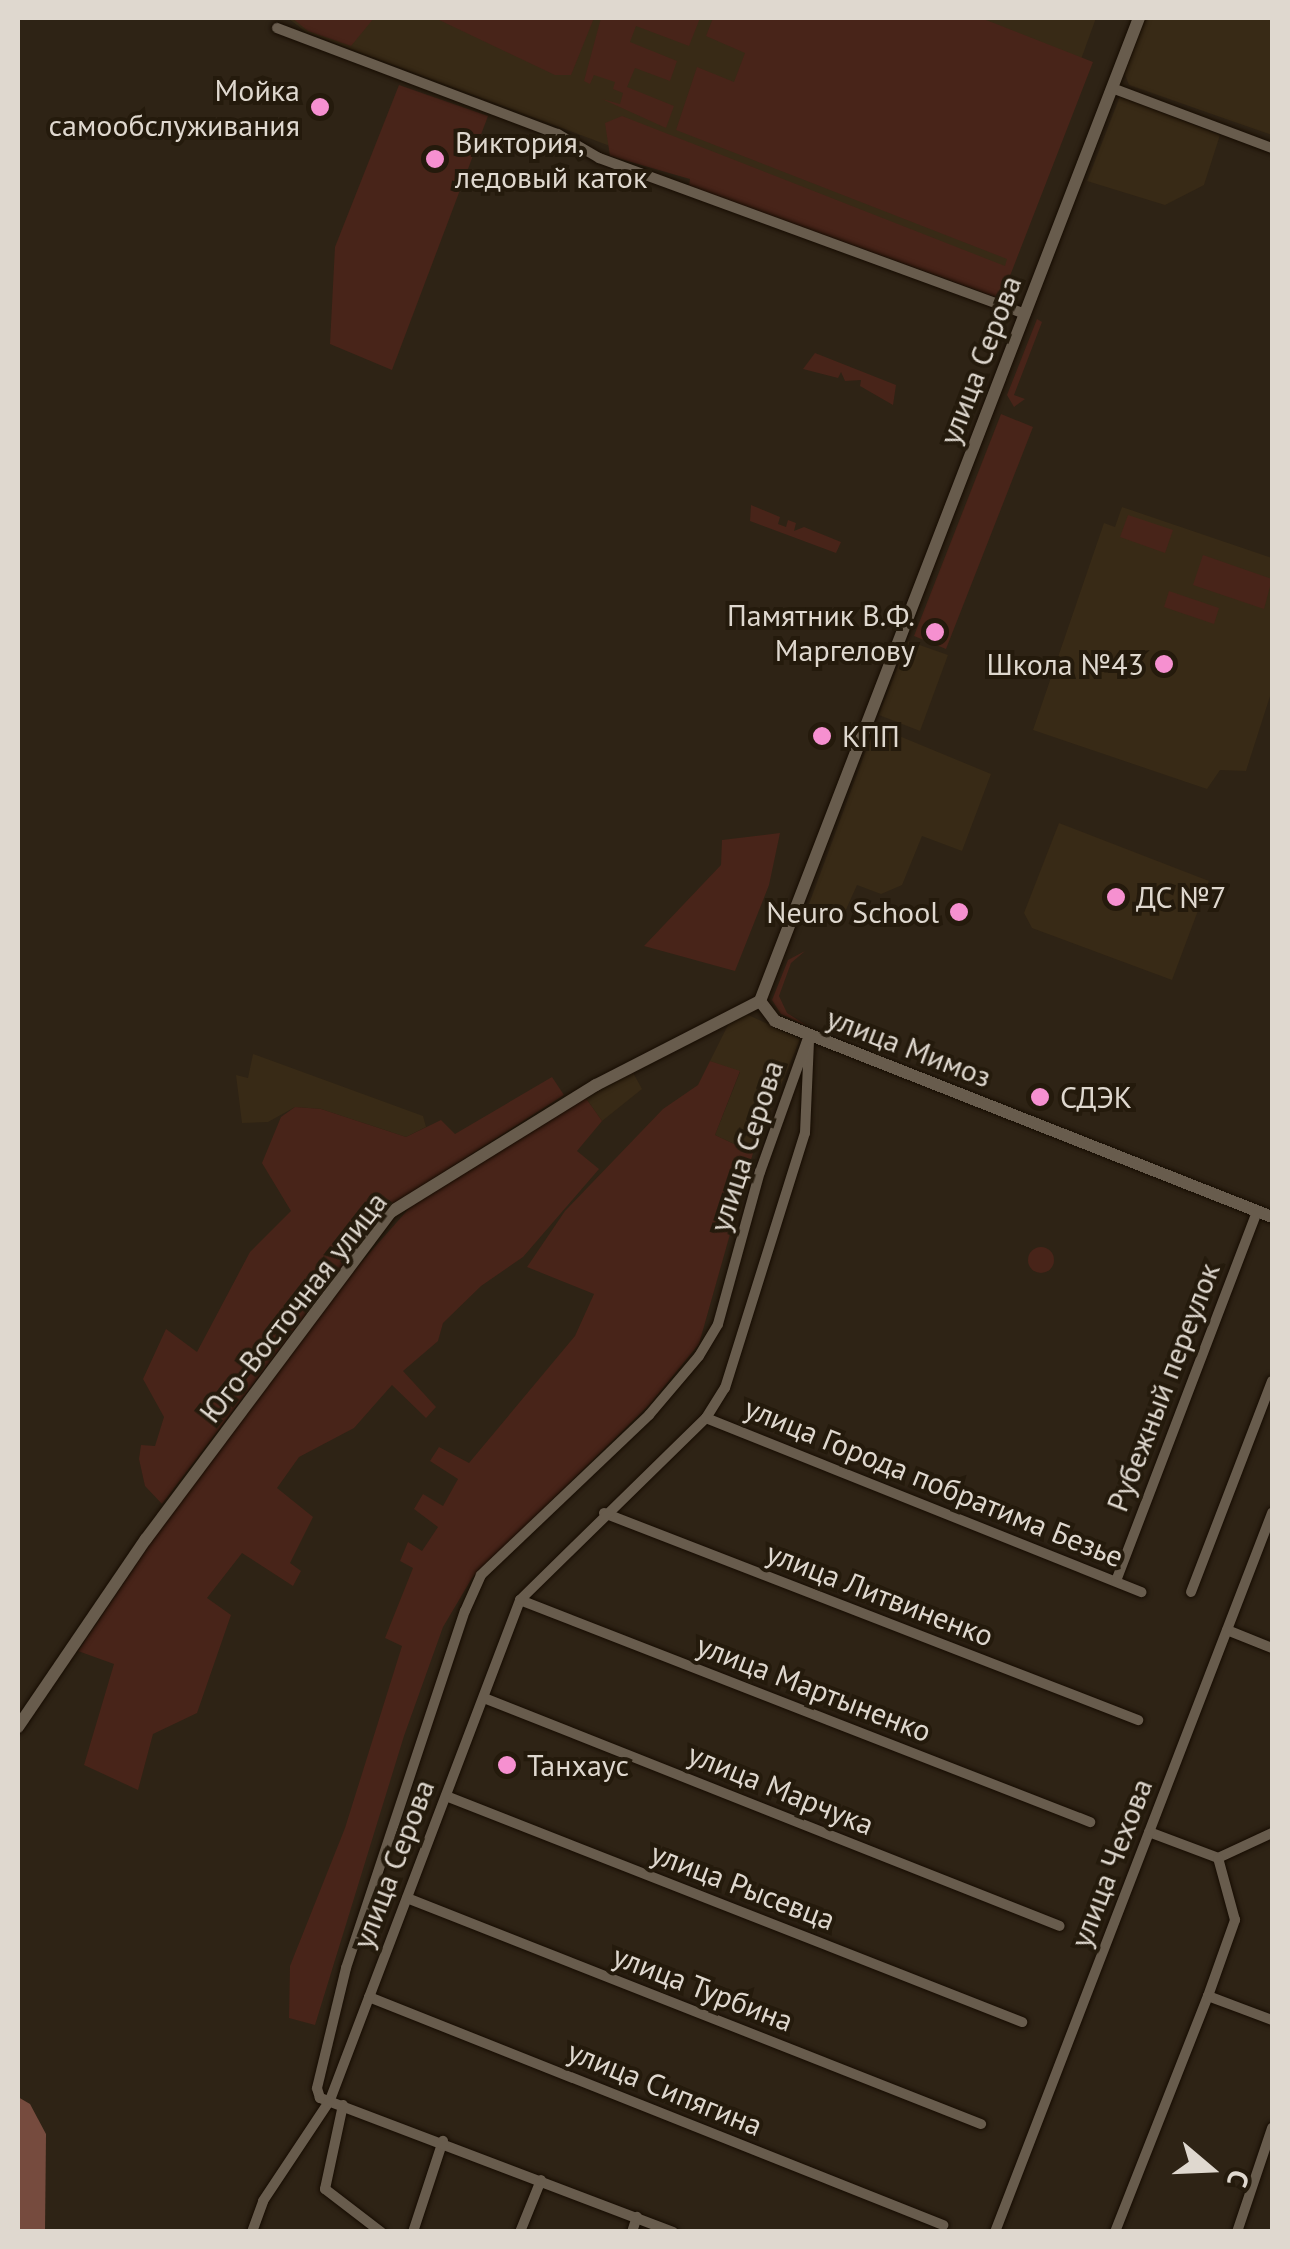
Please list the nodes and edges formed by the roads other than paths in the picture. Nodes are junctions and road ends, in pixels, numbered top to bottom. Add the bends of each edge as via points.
1 (1139, 18) edge
2 (277, 28) dead end
3 (1112, 88) junction
4 (1272, 148) edge
5 (1025, 314) junction
6 (760, 1000) junction
7 (809, 1035) junction
8 (1256, 1210) junction
9 (1272, 1217) edge
10 (1272, 1381) edge
11 (706, 1418) junction
12 (604, 1513) junction
13 (1272, 1513) edge
14 (1116, 1581) junction
15 (1142, 1592) dead end
16 (1192, 1592) dead end
17 (520, 1600) junction
18 (1227, 1630) junction
19 (1272, 1648) edge
20 (484, 1698) junction
21 (1138, 1720) dead end
22 (18, 1727) edge
23 (446, 1796) junction
24 (1090, 1822) dead end
25 (1149, 1832) junction
26 (1272, 1834) edge
27 (1218, 1858) junction
28 (407, 1898) junction
29 (1060, 1926) dead end
30 (1208, 1996) junction
31 (368, 1997) junction
32 (1272, 2020) edge
33 (1022, 2022) dead end
34 (330, 2100) junction
35 (343, 2105) junction
36 (981, 2124) dead end
37 (1272, 2128) edge
38 (443, 2142) junction
39 (541, 2180) junction
40 (638, 2218) junction
41 (943, 2225) dead end
42 (252, 2232) edge
43 (381, 2232) edge
44 (413, 2232) edge
45 (520, 2232) edge
46 (632, 2232) edge
47 (672, 2232) edge
48 (995, 2232) edge
49 (1115, 2232) edge
50 (1237, 2232) edge

1 - 3 street, улица Серова
2 - 5 street via 558,134 600,158
3 - 4 street
3 - 5 street, улица Серова
5 - 6 street, улица Серова
6 - 7 street, улица Мимоз via 775,1021
6 - 22 street, Юго-Восточная улица via 606,1079 391,1212 146,1539
7 - 8 street, улица Мимоз
7 - 11 street, улица Серова via 805,1133 725,1388
7 - 34 street, улица Серова via 708,1340 650,1415 482,1576 465,1611 333,2014 317,2088
8 - 9 street, улица Мимоз
8 - 14 street, Рубежный переулок
10 - 16 street
11 - 12 street, улица Серова
11 - 14 street, улица Города побратима Безье
12 - 17 street, улица Серова
12 - 21 street, улица Литвиненко
13 - 18 street, улица Чехова
14 - 15 street, улица Города побратима Безье
17 - 20 street, улица Серова
17 - 24 street, улица Мартыненко
18 - 19 street
18 - 25 street, улица Чехова
20 - 23 street, улица Серова
20 - 29 street, улица Марчука
23 - 28 street, улица Серова
23 - 33 street, улица Рысевца
25 - 27 street
25 - 48 street, улица Чехова
26 - 27 street
27 - 30 street via 1235,1920
28 - 31 street, улица Серова
28 - 36 street, улица Турбина
30 - 32 street
30 - 49 street
31 - 34 street, улица Серова
31 - 41 street, улица Сипягина
34 - 35 street
34 - 42 street via 263,2201
35 - 38 street
35 - 43 street via 323,2173 325,2189
37 - 50 street
38 - 39 street
38 - 44 street
39 - 40 street
39 - 45 street
40 - 46 street
40 - 47 street

